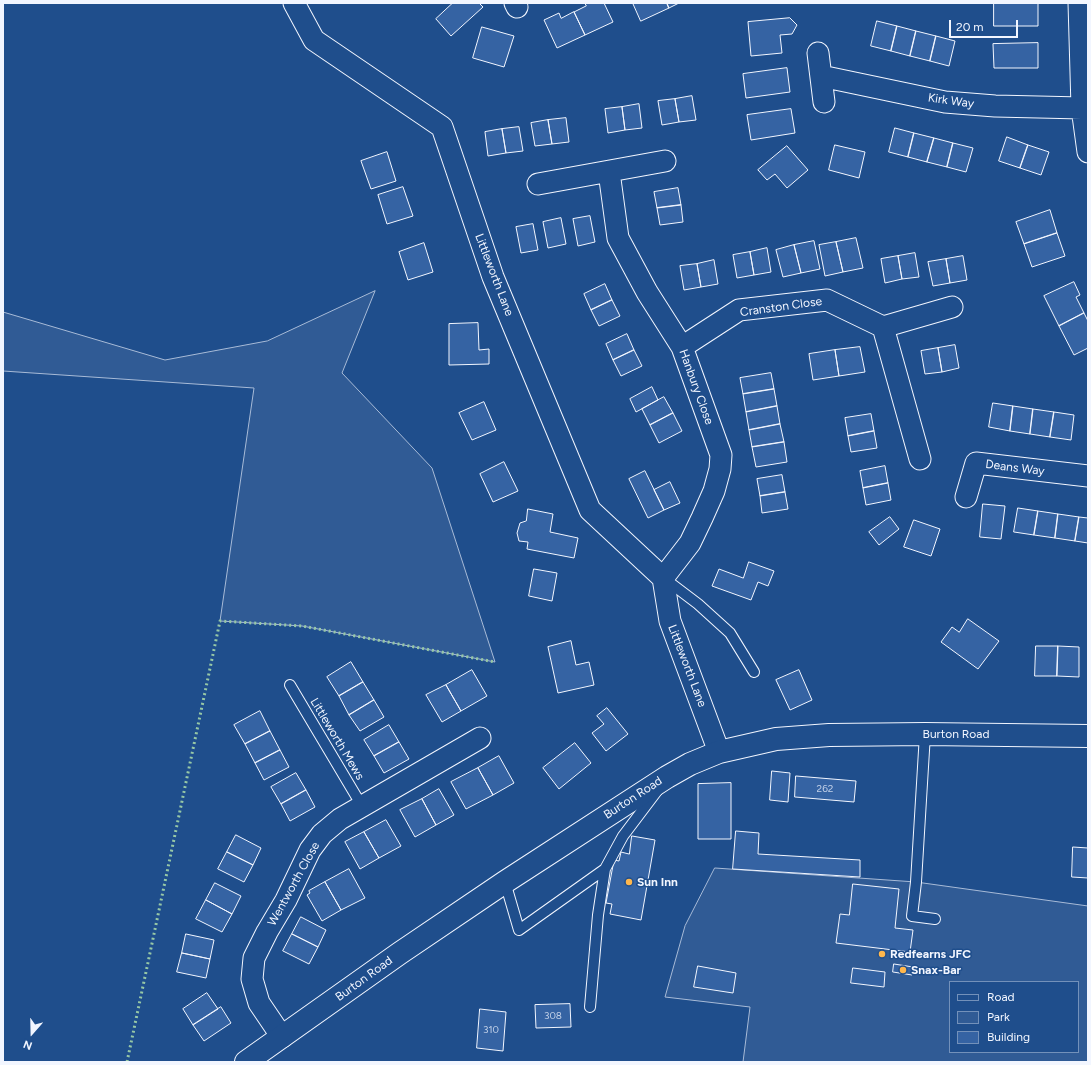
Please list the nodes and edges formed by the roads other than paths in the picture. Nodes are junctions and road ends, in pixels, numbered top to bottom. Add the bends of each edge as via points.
1 (294, 3) edge
2 (1079, 3) edge
3 (818, 53) dead end
4 (821, 76) junction
5 (824, 102) dead end
6 (1082, 108) junction
7 (1088, 152) edge
8 (665, 161) dead end
9 (610, 172) junction
10 (538, 184) dead end
11 (952, 307) dead end
12 (883, 327) junction
13 (682, 347) junction
14 (920, 459) dead end
15 (1088, 476) edge
16 (966, 497) dead end
17 (663, 578) junction
18 (754, 672) dead end
19 (290, 685) dead end
20 (925, 734) junction
21 (1088, 736) edge
22 (480, 738) dead end
23 (719, 752) junction
24 (667, 777) junction
25 (362, 806) junction
26 (605, 869) junction
27 (505, 882) junction
28 (935, 919) dead end
29 (590, 1006) dead end
30 (282, 1037) junction
31 (246, 1062) edge

1 - 17 street, Littleworth Lane via 314,40 442,127 493,276 590,510
2 - 6 street
3 - 4 street
4 - 5 street
4 - 6 street, Kirk Way via 945,102
6 - 7 street
8 - 9 street
9 - 10 street
9 - 13 street, Hanbury Close via 618,238 647,292
11 - 12 street
12 - 13 street, Cranston Close via 827,300 739,310
12 - 14 street
13 - 17 street, Hanbury Close via 721,455 720,469 714,491 690,543
15 - 16 street, Deans Way via 976,463
17 - 18 lane, Littleworth Lane via 698,604 730,633
17 - 23 street, Littleworth Lane via 670,621
19 - 25 lane, Littleworth Mews
20 - 21 street, Burton Road
20 - 23 street, Burton Road via 828,735 776,739
20 - 28 lane via 912,916
22 - 25 street, Wentworth Close
23 - 24 street, Burton Road
24 - 26 lane via 623,836
24 - 27 street, Burton Road
25 - 30 street, Wentworth Close via 322,834 310,850 254,958 252,979 259,1002
26 - 27 lane via 519,930
26 - 29 lane
27 - 30 street, Burton Road
30 - 31 street, Burton Road

